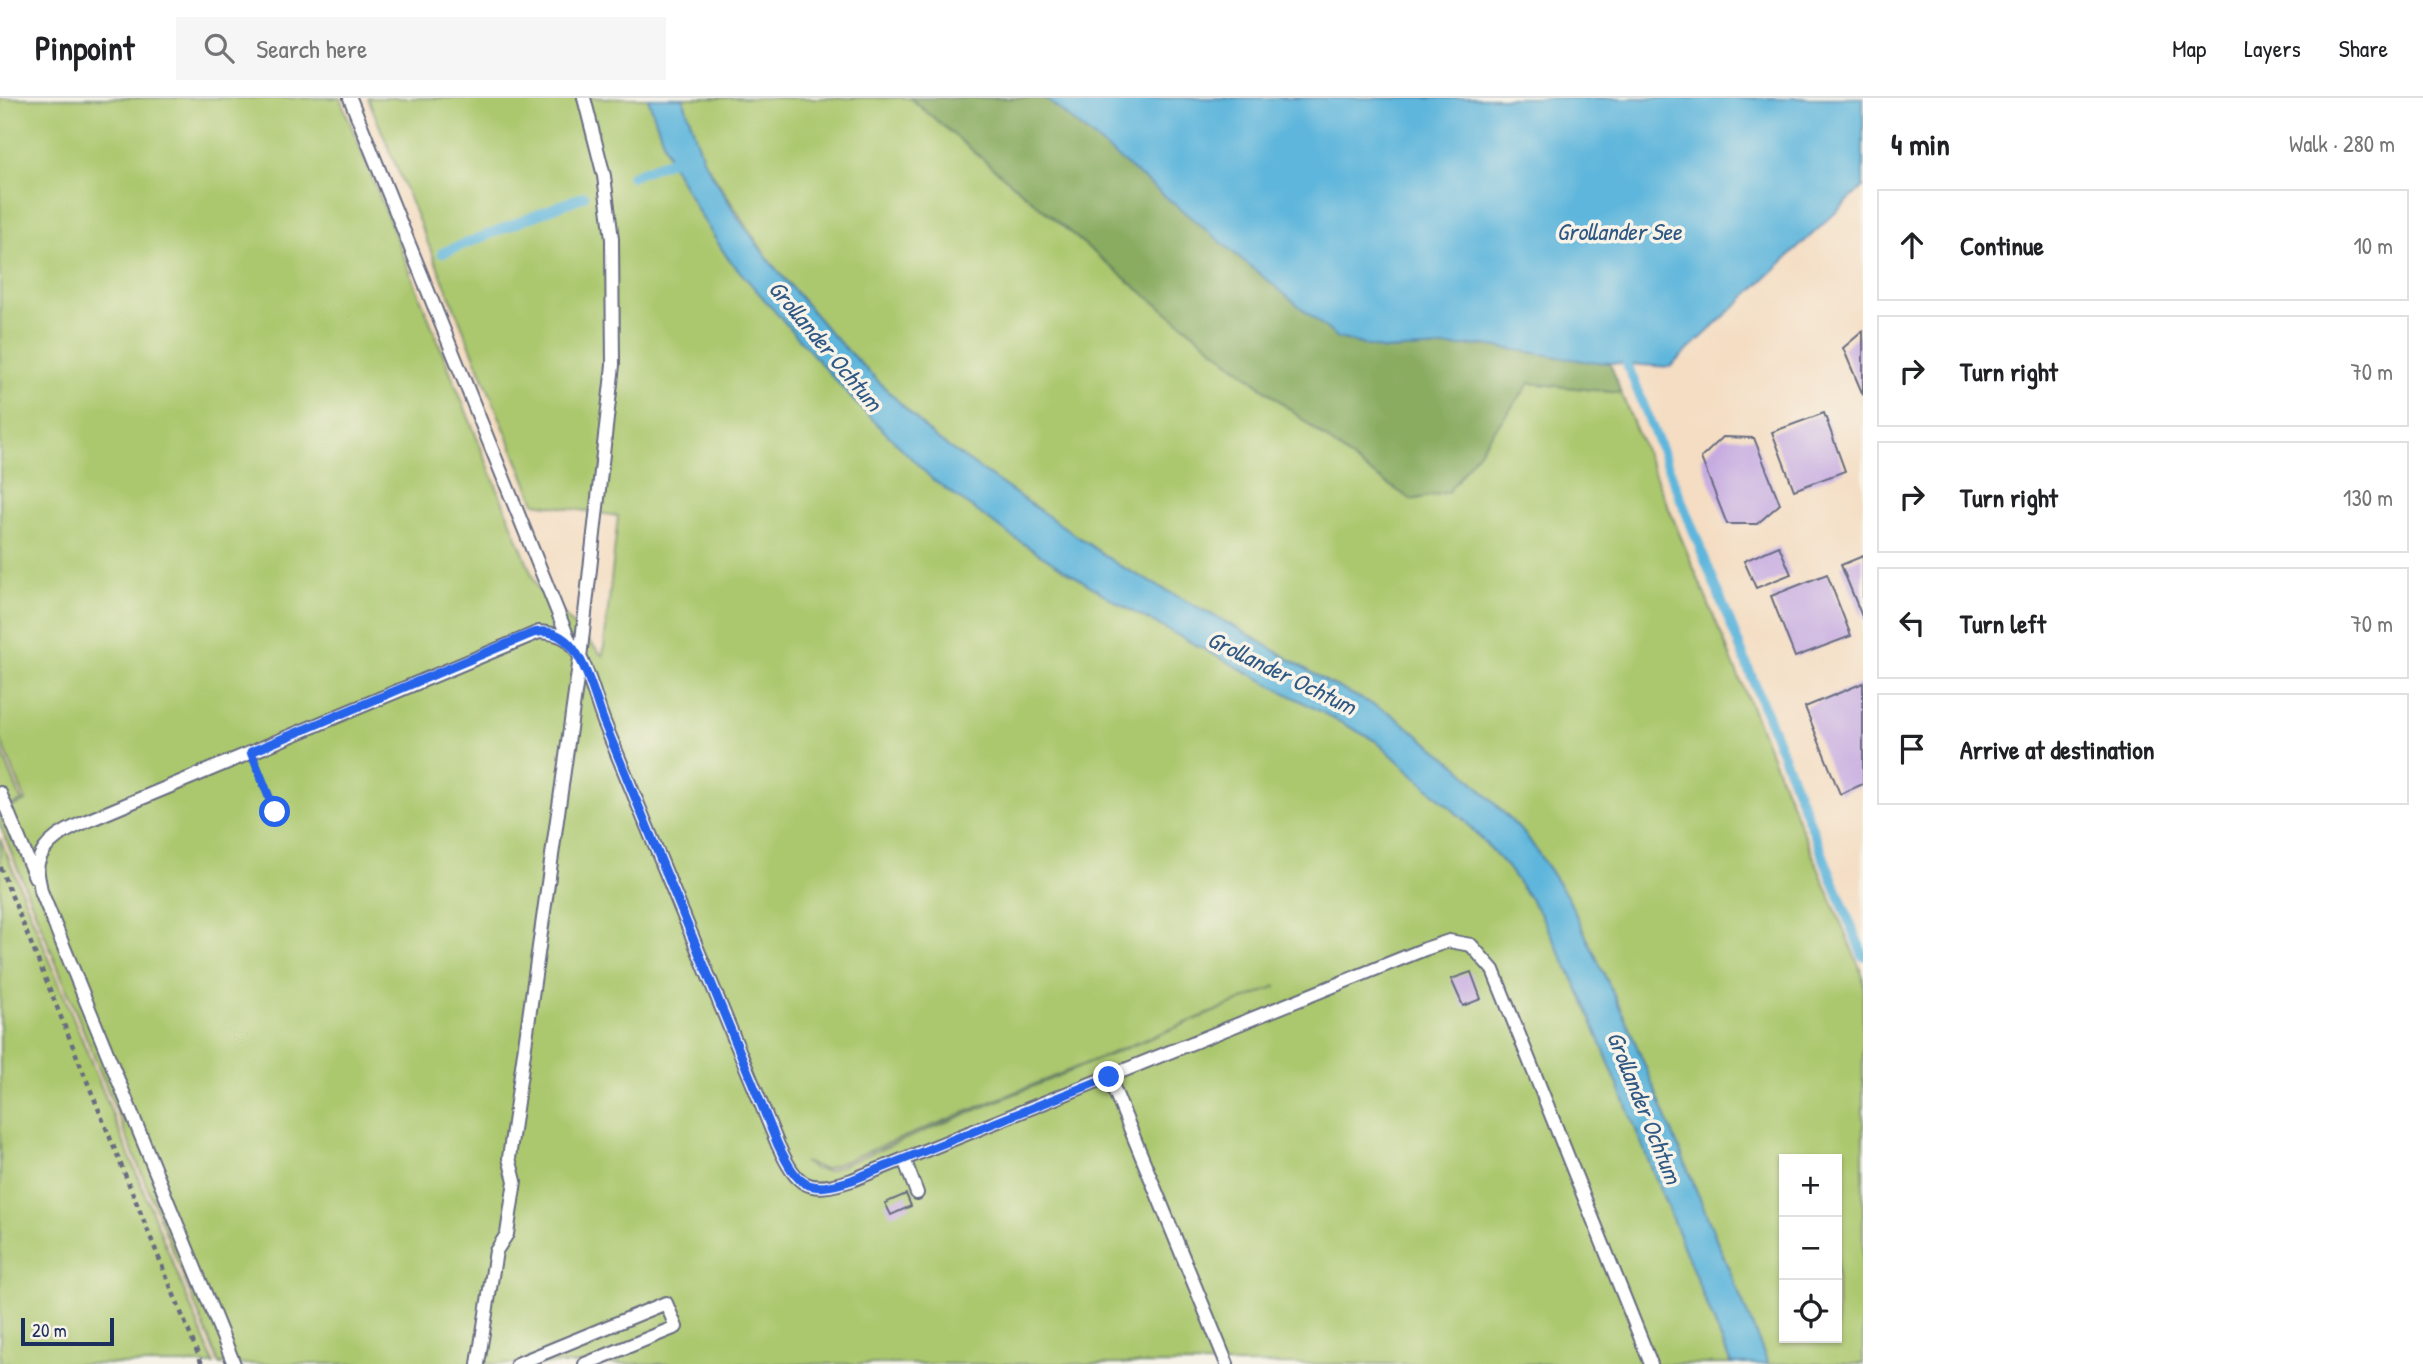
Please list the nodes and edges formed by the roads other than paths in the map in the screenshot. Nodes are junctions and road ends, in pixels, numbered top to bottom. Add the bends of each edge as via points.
1 (350, 98) edge
2 (584, 98) edge
3 (569, 640) junction
4 (580, 658) junction
5 (0, 793) edge
6 (41, 891) junction
7 (1109, 1077) junction
8 (904, 1159) junction
9 (917, 1193) dead end
10 (234, 1364) edge
11 (478, 1364) edge
12 (517, 1364) edge
13 (585, 1364) edge
14 (1227, 1364) edge
15 (1651, 1364) edge

1 - 3 lane
2 - 4 lane via 604,176 612,239 613,365
3 - 4 lane
3 - 6 lane via 539,632 523,637 63,832 46,846 38,865
4 - 8 lane via 790,1171 815,1189 832,1187
4 - 11 lane via 509,1158 514,1181 507,1234 496,1251
5 - 6 lane
6 - 10 lane
7 - 8 lane
7 - 14 lane
7 - 15 lane via 1437,945 1448,941 1471,944 1493,970
8 - 9 lane
12 - 13 lane via 666,1303 676,1327

